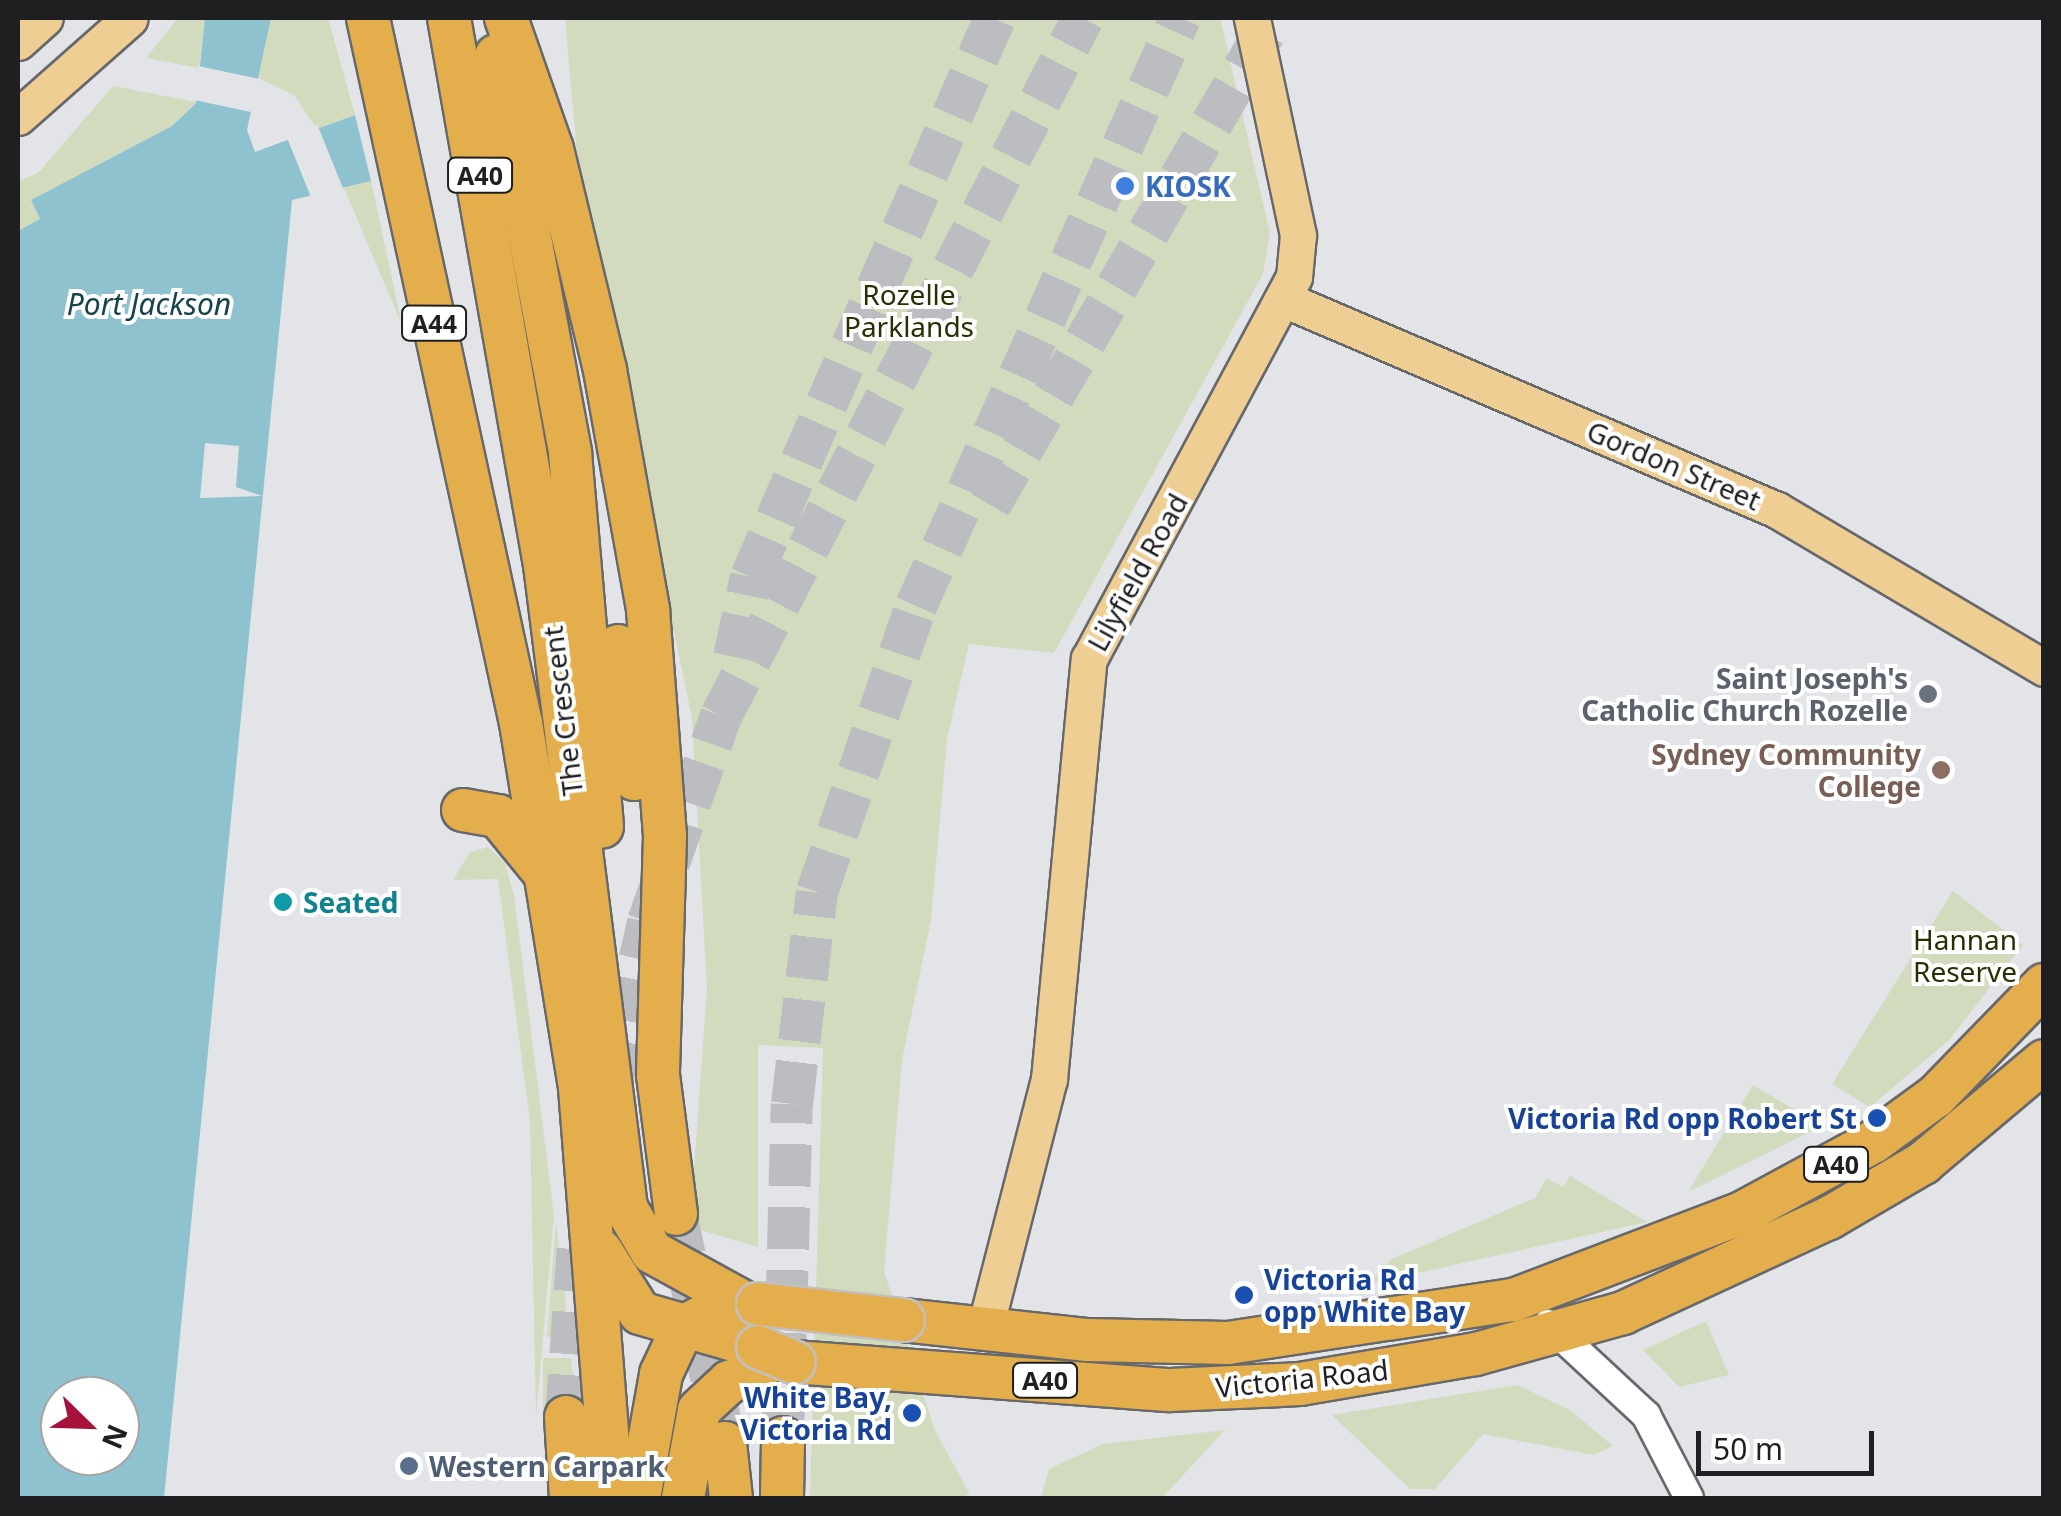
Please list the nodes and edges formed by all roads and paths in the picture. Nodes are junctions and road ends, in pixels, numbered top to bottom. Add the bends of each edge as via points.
1 (45, 18) edge
2 (130, 18) edge
3 (449, 18) edge
4 (483, 18) edge
5 (506, 18) edge
6 (1252, 18) edge
7 (366, 19) edge
8 (18, 42) edge
9 (18, 117) edge
10 (1286, 300) junction
11 (570, 453) junction
12 (555, 660) junction
13 (2044, 668) edge
14 (595, 687) junction
15 (631, 735) junction
16 (463, 810) dead end
17 (546, 876) junction
18 (654, 963) junction
19 (2044, 985) edge
20 (597, 992) junction
21 (2044, 1061) edge
22 (588, 1176) junction
23 (676, 1214) tunnel mouth
24 (1514, 1300) junction
25 (752, 1304) junction
26 (684, 1328) junction
27 (985, 1328) junction
28 (1561, 1333) junction
29 (770, 1360) junction
30 (566, 1417) tunnel mouth
31 (782, 1438) tunnel mouth
32 (724, 1444) tunnel mouth
33 (571, 1498) edge
34 (612, 1498) edge
35 (639, 1498) edge
36 (683, 1498) edge
37 (731, 1498) edge
38 (782, 1498) edge
39 (1689, 1498) edge

1 - 8 main road
2 - 9 main road
3 - 12 highway, The Crescent / A40 via 516,376
4 - 11 highway
5 - 18 highway via 552,148 596,333 648,610 665,836
6 - 10 main road, Lilyfield Road via 1298,236
7 - 17 highway, The Crescent / A44
10 - 13 main road, Gordon Street via 1777,510
10 - 27 main road, Lilyfield Road via 1089,659 1049,1079
11 - 14 highway
11 - 15 highway via 610,599
12 - 14 highway
12 - 20 highway, The Crescent
14 - 15 highway
14 - 20 highway via 606,920
15 - 18 highway
16 - 17 highway via 498,816
17 - 22 highway, The Crescent / A44
18 - 23 highway
19 - 24 highway, Victoria Road / A40 via 1936,1096 1825,1171 1645,1254
20 - 25 highway, The Crescent via 635,1230 665,1262
21 - 28 highway, Victoria Road / A40 via 2000,1104 1874,1194 1720,1273
22 - 26 highway, Victoria Road via 602,1258 623,1298
22 - 34 highway
24 - 27 highway, Victoria Road / A40 via 1228,1343
24 - 28 street
25 - 26 highway
25 - 27 highway, Victoria Road / A40, bridge
26 - 29 highway, Victoria Road
26 - 35 highway via 650,1416
28 - 29 highway, Victoria Road / A40 via 1236,1388
28 - 39 street via 1646,1415
29 - 36 highway via 729,1382 700,1410
30 - 33 highway
31 - 38 highway
32 - 37 highway

